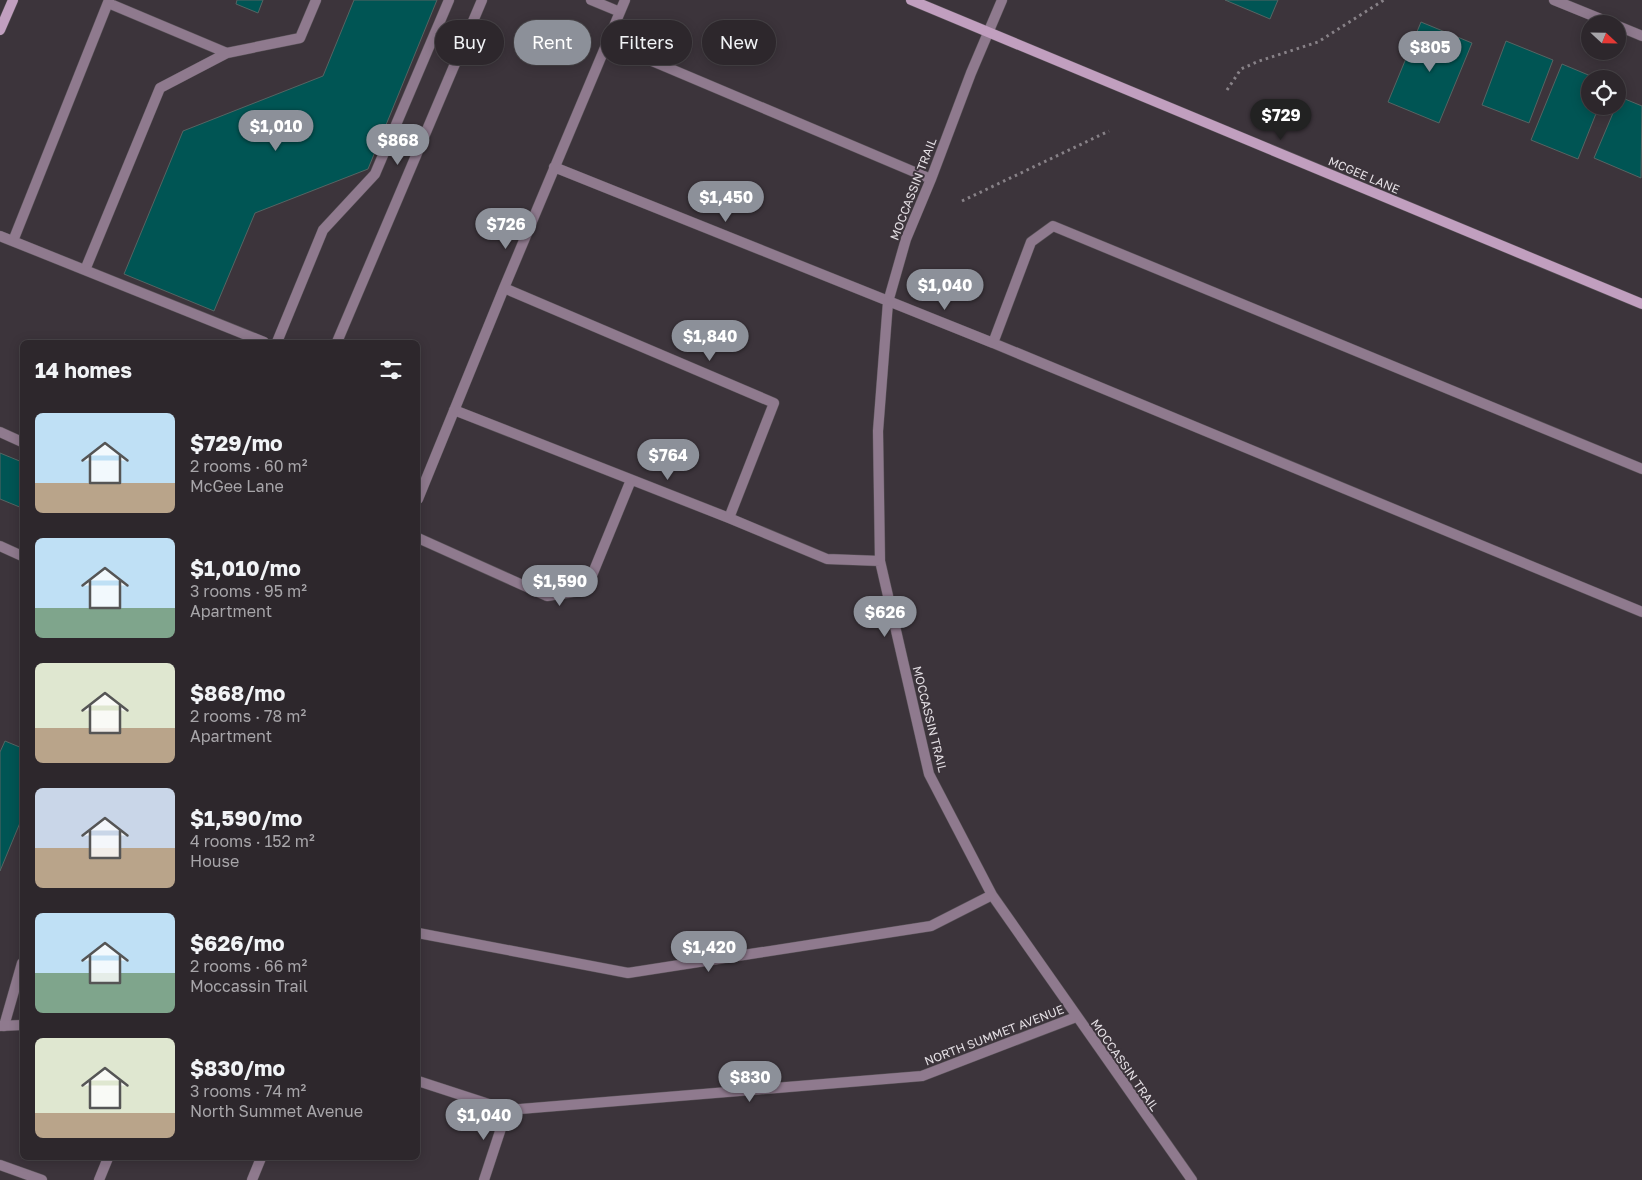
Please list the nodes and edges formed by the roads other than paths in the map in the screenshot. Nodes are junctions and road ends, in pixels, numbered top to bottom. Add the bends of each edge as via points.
1 (12, 0) edge
2 (316, 0) edge
3 (449, 0) edge
4 (482, 0) edge
5 (591, 0) edge
6 (625, 0) edge
7 (911, 0) edge
8 (1002, 0) edge
9 (1554, 0) edge
10 (108, 2) edge
11 (620, 12) junction
12 (1591, 15) edge
13 (617, 20) edge
14 (1626, 29) edge
15 (0, 30) edge
16 (989, 32) junction
17 (1642, 36) edge
18 (227, 53) junction
19 (601, 56) edge
20 (661, 65) edge
21 (554, 167) junction
22 (931, 179) junction
23 (0, 236) edge
24 (13, 241) junction
25 (85, 270) junction
26 (504, 288) junction
27 (888, 302) junction
28 (1642, 304) edge
29 (259, 340) edge
30 (278, 340) edge
31 (338, 340) edge
32 (993, 343) junction
33 (454, 410) junction
34 (0, 432) edge
35 (20, 441) edge
36 (1642, 469) edge
37 (631, 480) junction
38 (420, 494) edge
39 (729, 518) junction
40 (420, 539) edge
41 (0, 546) edge
42 (20, 555) edge
43 (880, 561) junction
44 (1642, 612) edge
45 (992, 895) junction
46 (420, 933) edge
47 (20, 969) edge
48 (1076, 1017) junction
49 (20, 1025) edge
50 (2, 1026) edge
51 (420, 1082) edge
52 (507, 1110) junction
53 (107, 1160) edge
54 (260, 1160) edge
55 (0, 1165) edge
56 (42, 1180) edge
57 (99, 1180) edge
58 (252, 1180) edge
59 (484, 1180) edge
60 (1192, 1180) edge

1 - 15 street
2 - 18 street via 300,38
3 - 30 street via 375,174 323,230
4 - 31 street
5 - 11 street
6 - 11 street
7 - 16 street, MCGEE LANE
8 - 16 street, MOCCASSIN TRAIL
9 - 12 street
10 - 18 street
10 - 24 street
11 - 13 street
14 - 17 street
16 - 22 street, MOCCASSIN TRAIL
16 - 28 street, MCGEE LANE
18 - 25 street via 160,88
19 - 21 street
20 - 22 street
21 - 26 street
21 - 27 street
22 - 27 street, MOCCASSIN TRAIL via 906,239
23 - 24 street
24 - 25 street
25 - 29 street
26 - 33 street
26 - 39 street via 774,403
27 - 32 street
27 - 43 street, MOCCASSIN TRAIL via 878,431
32 - 36 street via 1031,242 1053,226
32 - 44 street
33 - 37 street
33 - 38 street
34 - 35 street
37 - 39 street
37 - 40 street via 586,590 547,596
39 - 43 street via 827,559
41 - 42 street
43 - 45 street, MOCCASSIN TRAIL via 929,774
45 - 46 street via 931,926 628,973
45 - 48 street, MOCCASSIN TRAIL
47 - 50 street
48 - 52 street, NORTH SUMMET AVENUE via 922,1076
48 - 60 street, MOCCASSIN TRAIL
49 - 50 street
51 - 52 street, NORTH SUMMET AVENUE
52 - 59 street
53 - 57 street
54 - 58 street
55 - 56 street

